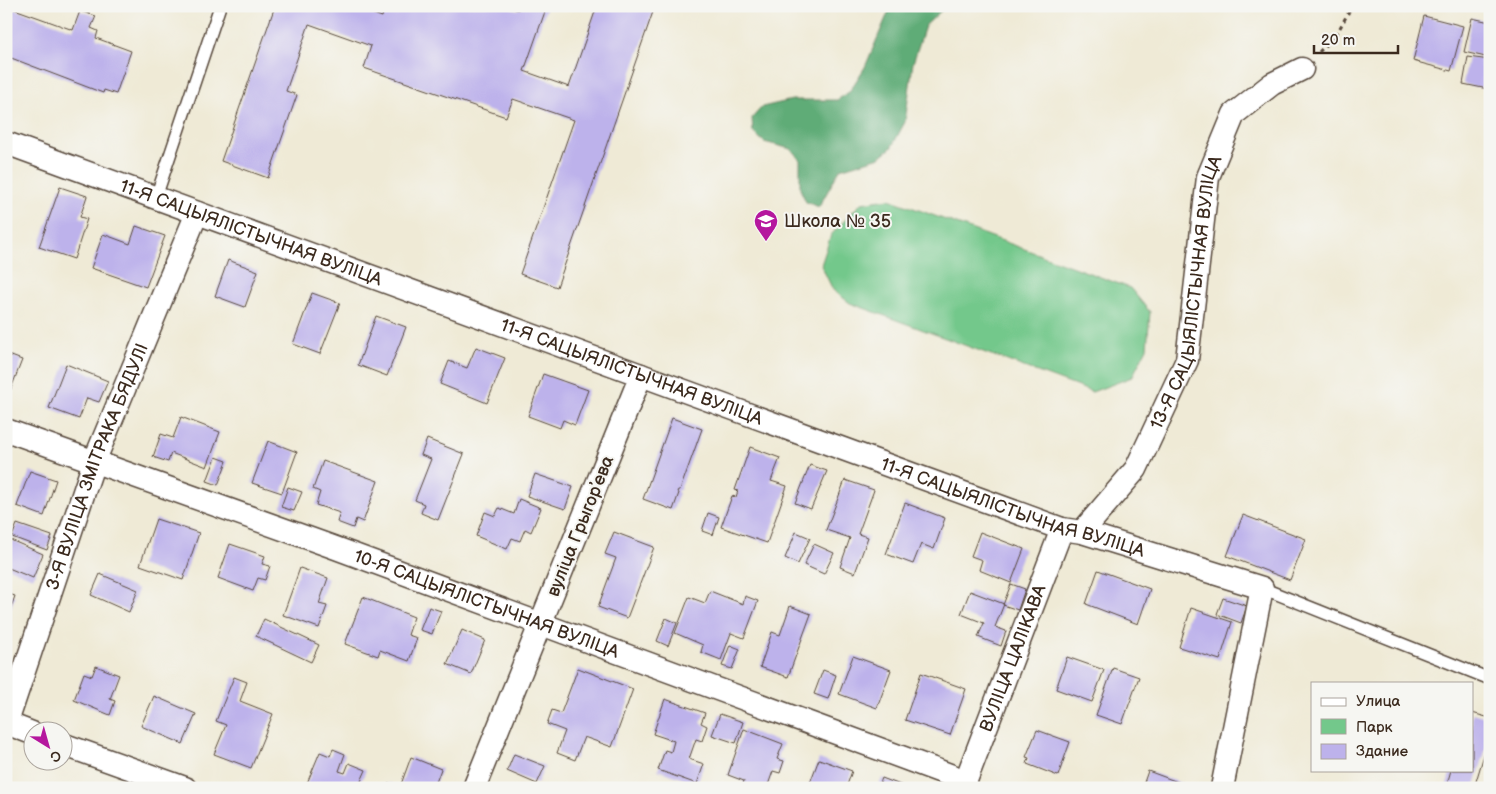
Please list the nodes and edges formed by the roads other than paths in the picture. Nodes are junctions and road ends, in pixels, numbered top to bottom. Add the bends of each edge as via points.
1 (220, 6) edge
2 (1302, 69) road end
3 (6, 143) edge
4 (156, 197) junction
5 (197, 213) junction
6 (641, 374) junction
7 (6, 430) edge
8 (94, 462) junction
9 (1072, 531) junction
10 (1262, 588) junction
11 (541, 624) junction
12 (1490, 679) edge
13 (6, 724) edge
14 (22, 730) edge
15 (72, 748) edge
16 (965, 784) edge
17 (173, 786) edge
18 (474, 788) edge
19 (1222, 788) edge

1 - 4 lane
2 - 9 street, 13-Я САЦЫЯЛІСТЫЧНАЯ ВУЛІЦА via 1272,84 1234,114 1208,177 1187,360 1136,469
3 - 4 street, 11-Я САЦЫЯЛІСТЫЧНАЯ ВУЛІЦА
4 - 5 street, 11-Я САЦЫЯЛІСТЫЧНАЯ ВУЛІЦА
5 - 6 street, 11-Я САЦЫЯЛІСТЫЧНАЯ ВУЛІЦА
5 - 8 street, 3-Я ВУЛІЦА ЗМІТРАКА БЯДУЛІ
6 - 9 street, 11-Я САЦЫЯЛІСТЫЧНАЯ ВУЛІЦА
6 - 11 street, вуліца Грыгорʼева
7 - 8 street, 10-Я САЦЫЯЛІСТЫЧНАЯ ВУЛІЦА
8 - 11 street, 10-Я САЦЫЯЛІСТЫЧНАЯ ВУЛІЦА
8 - 13 street, 3-Я ВУЛІЦА ЗМІТРАКА БЯДУЛІ
9 - 10 street, 11-Я САЦЫЯЛІСТЫЧНАЯ ВУЛІЦА
9 - 16 street, ВУЛІЦА ЦАЛІКАВА
10 - 12 lane
10 - 19 street
11 - 16 street, 10-Я САЦЫЯЛІСТЫЧНАЯ ВУЛІЦА
11 - 18 street, вуліца Грыгорʼева
13 - 14 street
15 - 17 street

